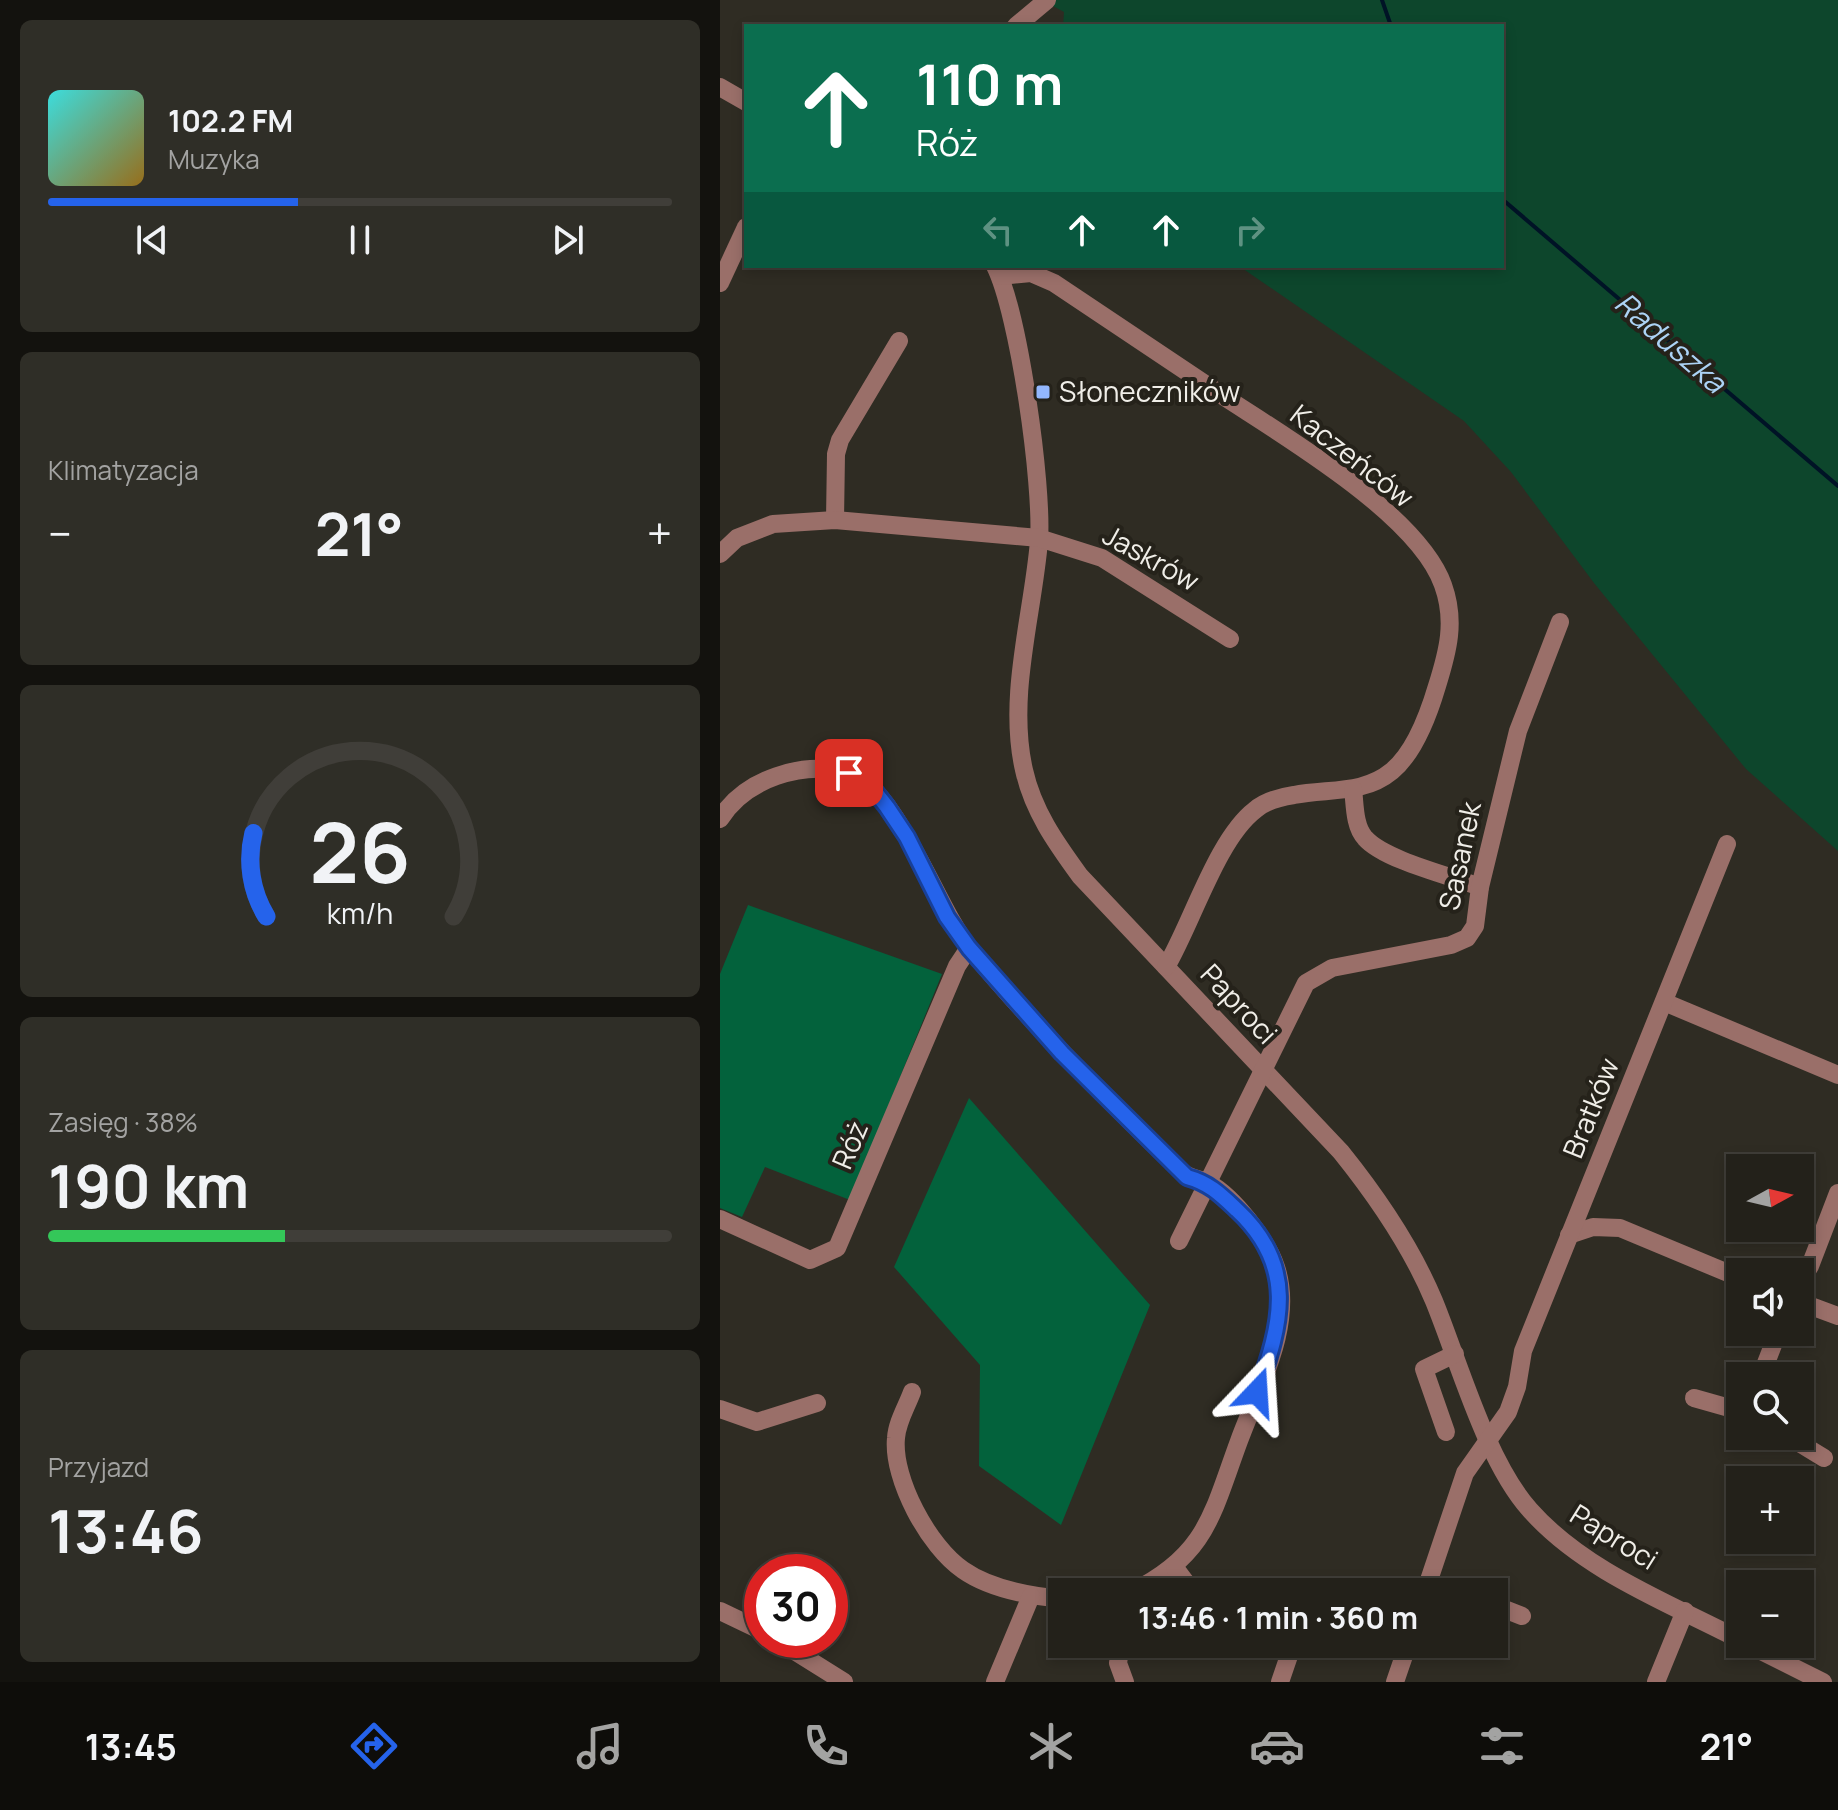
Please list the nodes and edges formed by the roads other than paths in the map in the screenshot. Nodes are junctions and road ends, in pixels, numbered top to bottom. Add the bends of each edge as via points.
1 (1047, 0) edge
2 (1018, 24) edge
3 (720, 87) edge
4 (744, 101) edge
5 (744, 231) edge
6 (997, 271) edge
7 (720, 283) edge
8 (899, 341) dead end
9 (835, 520) junction
10 (1039, 538) junction
11 (720, 554) edge
12 (1560, 622) dead end
13 (1230, 639) dead end
14 (1353, 789) junction
15 (720, 819) edge
16 (1727, 844) dead end
17 (1480, 887) junction
18 (969, 948) junction
19 (1166, 967) junction
20 (1664, 1002) junction
21 (1263, 1072) junction
22 (1838, 1075) edge
23 (1209, 1183) junction
24 (1838, 1193) edge
25 (720, 1219) edge
26 (1569, 1235) junction
27 (1179, 1241) dead end
28 (1813, 1258) edge
29 (1726, 1272) edge
30 (1814, 1307) edge
31 (1838, 1316) edge
32 (1455, 1354) junction
33 (912, 1392) dead end
34 (1694, 1398) dead end
35 (817, 1403) dead end
36 (1726, 1407) edge
37 (720, 1409) edge
38 (1446, 1432) dead end
39 (1488, 1437) junction
40 (1811, 1450) edge
41 (1824, 1458) dead end
42 (1175, 1568) junction
43 (1157, 1578) edge
44 (1182, 1578) edge
45 (1430, 1578) edge
46 (1031, 1596) junction
47 (1048, 1598) edge
48 (1508, 1610) edge
49 (720, 1611) edge
50 (1685, 1611) junction
51 (1522, 1616) dead end
52 (744, 1622) edge
53 (1726, 1633) edge
54 (806, 1658) edge
55 (1119, 1658) edge
56 (1288, 1658) edge
57 (1403, 1658) edge
58 (1774, 1658) edge
59 (844, 1682) edge
60 (995, 1682) edge
61 (1125, 1682) edge
62 (1280, 1682) edge
63 (1395, 1682) edge
64 (1656, 1682) edge
65 (1821, 1682) edge

1 - 2 street
3 - 4 street
5 - 7 street
6 - 10 street, Paproci via 1028,417
6 - 14 street, Kaczeńców via 1031,273 1054,283 1341,476 1415,541 1431,563 1443,584 1451,629 1433,700 1392,771
8 - 9 street via 840,440
9 - 10 street
9 - 11 street via 773,524 737,538
10 - 13 street, Jaskrów via 1102,558
10 - 19 street, Paproci via 1020,702 1024,770 1048,831 1072,865
12 - 17 street, Sasanek via 1518,731
14 - 17 street via 1364,837 1387,852
14 - 19 street, Kaczeńców via 1275,800 1241,823
15 - 18 street via 738,797 768,779 817,769 849,773 869,784 887,807
16 - 20 street, Bratków
17 - 21 street, Sasanek via 1475,926 1467,938 1332,968 1306,983
18 - 23 street via 1142,1133 1187,1177
18 - 25 street, Róż via 837,1248 810,1260
19 - 21 street, Paproci
20 - 22 street
20 - 26 street, Bratków
21 - 23 street
21 - 32 street, Paproci via 1374,1193 1403,1239
23 - 27 street
23 - 42 street via 1261,1235 1276,1268 1278,1323 1276,1341 1204,1529
24 - 28 street
26 - 29 street via 1593,1227 1620,1228
26 - 39 street, Bratków via 1523,1351 1508,1412
30 - 31 street
32 - 38 street via 1416,1372
32 - 39 street, Paproci
33 - 46 street via 896,1434 895,1455 913,1507 943,1551 966,1573
34 - 36 street
35 - 37 street via 757,1422
39 - 45 street, Bratków via 1465,1473
39 - 50 street, Paproci via 1527,1507 1552,1533 1614,1574
40 - 41 street
42 - 43 street
42 - 44 street
46 - 47 street
46 - 60 street
48 - 51 street
49 - 52 street
50 - 53 street, Paproci
50 - 64 street
54 - 59 street
55 - 61 street
56 - 62 street
57 - 63 street
58 - 65 street

